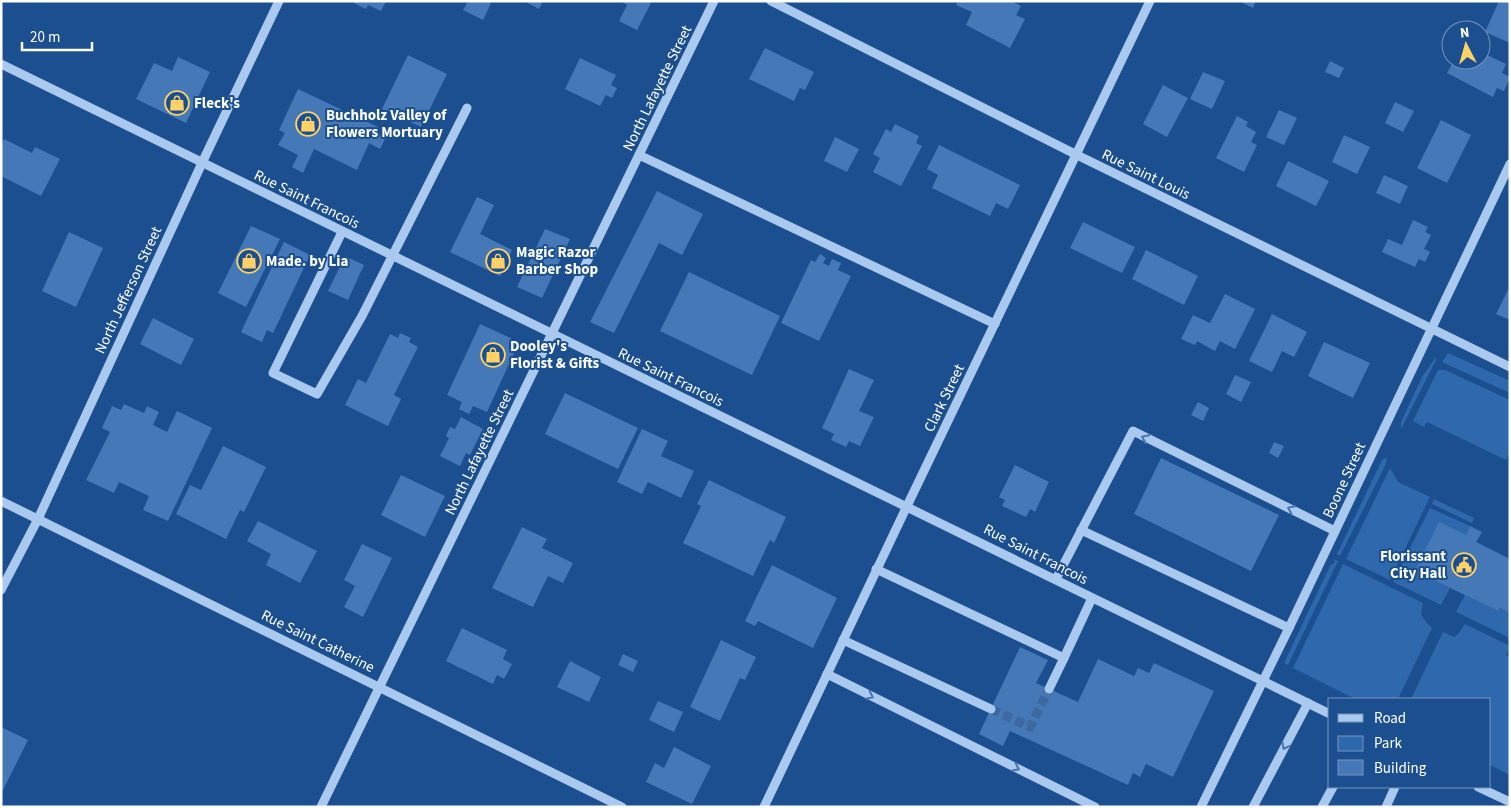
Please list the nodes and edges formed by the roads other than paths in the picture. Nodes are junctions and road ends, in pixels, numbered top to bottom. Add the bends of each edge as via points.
1 (279, 1) edge
2 (714, 1) edge
3 (771, 1) edge
4 (1150, 1) edge
5 (1, 64) edge
6 (467, 108) dead end
7 (639, 155) junction
8 (1077, 155) junction
9 (202, 163) junction
10 (1510, 164) edge
11 (342, 232) junction
12 (392, 257) junction
13 (995, 324) junction
14 (1431, 328) junction
15 (552, 335) junction
16 (1510, 367) edge
17 (1, 501) edge
18 (907, 506) junction
19 (38, 519) junction
20 (1081, 530) junction
21 (1335, 531) junction
22 (876, 569) junction
23 (1056, 579) junction
24 (1, 590) edge
25 (1092, 598) junction
26 (1289, 628) junction
27 (842, 640) junction
28 (1064, 658) junction
29 (827, 674) junction
30 (1263, 681) junction
31 (380, 687) junction
32 (1049, 689) tunnel mouth
33 (1308, 703) junction
34 (991, 709) tunnel mouth
35 (1328, 713) edge
36 (1332, 788) edge
37 (1396, 788) edge
38 (1480, 788) edge
39 (1510, 802) edge
40 (321, 807) edge
41 (622, 807) edge
42 (764, 807) edge
43 (1095, 807) edge
44 (1201, 807) edge
45 (1253, 807) edge
46 (1322, 807) edge
47 (1386, 807) edge

1 - 9 street, North Jefferson Street
2 - 7 street, North Lafayette Street
3 - 8 street, Rue Saint Louis
4 - 8 street, Clark Street
5 - 9 street, Rue Saint Francois
6 - 12 street
7 - 13 street
7 - 15 street, North Lafayette Street
8 - 13 street, Clark Street
8 - 14 street, Rue Saint Louis
9 - 11 street, Rue Saint Francois
9 - 19 street, North Jefferson Street
10 - 14 street, Boone Street
11 - 12 street, Rue Saint Francois
11 - 12 street via 273,373 318,394
12 - 15 street, Rue Saint Francois
13 - 18 street, Clark Street
14 - 16 street, Rue Saint Louis
14 - 21 street, Boone Street
15 - 18 street, Rue Saint Francois
15 - 31 street, North Lafayette Street
17 - 19 street, Rue Saint Catherine
18 - 22 street, Clark Street
18 - 23 street, Rue Saint Francois
19 - 24 street, North Jefferson Street
19 - 31 street, Rue Saint Catherine
21 -> 20 street via 1132,432
20 - 23 street
20 - 26 street
21 - 26 street, Boone Street
22 - 27 street, Clark Street
22 - 28 street
23 - 25 street, Rue Saint Francois
25 - 28 street
25 - 30 street, Rue Saint Francois
26 - 30 street, Boone Street
27 - 29 street, Clark Street
27 - 34 street
28 - 32 street
29 - 42 street, Clark Street
29 -> 43 street
30 - 33 street, Rue Saint Francois
30 - 44 street, Boone Street
31 - 40 street, North Lafayette Street
31 - 41 street, Rue Saint Catherine
33 - 35 street, Rue Saint Francois
33 -> 45 street
36 - 46 street
37 - 47 street
38 - 39 street

